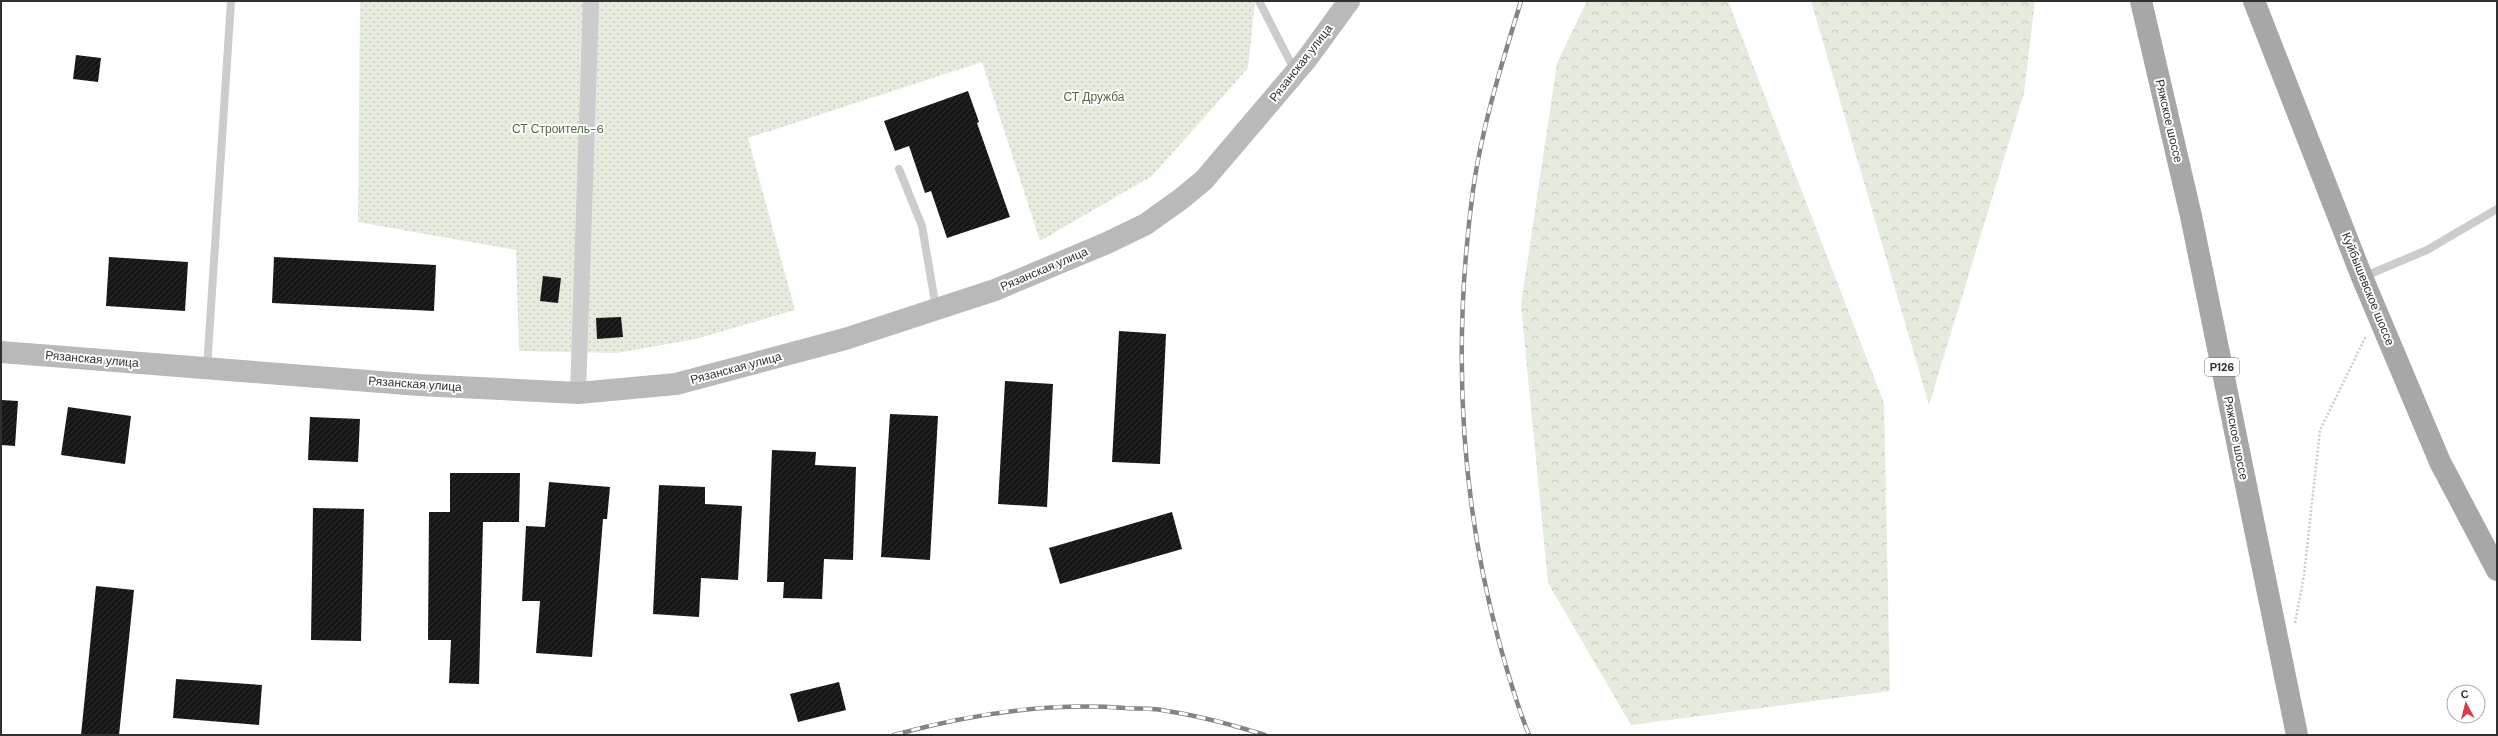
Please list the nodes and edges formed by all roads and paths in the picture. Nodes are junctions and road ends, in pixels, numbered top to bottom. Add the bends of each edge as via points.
1 (231, 1) edge
2 (591, 1) edge
3 (1259, 1) edge
4 (1349, 1) edge
5 (2141, 1) edge
6 (2254, 1) edge
7 (1296, 72) junction
8 (899, 168) dead end
9 (2497, 209) edge
10 (2362, 277) junction
11 (936, 309) junction
12 (2378, 313) junction
13 (1, 352) edge
14 (207, 368) junction
15 (578, 393) junction
16 (2497, 570) edge
17 (2294, 629) dead end
18 (2297, 735) edge

1 - 14 lane
2 - 15 street
3 - 7 lane
4 - 7 street, Рязанская улица
5 - 18 main road, Ряжское шоссе / Р126 via 2191,216
6 - 10 main road, Куйбышевское шоссе
7 - 11 street, Рязанская улица via 1204,180 1146,224 1107,244 995,290
8 - 11 lane via 922,226
9 - 10 lane via 2427,250
10 - 12 main road, Куйбышевское шоссе
11 - 15 street, Рязанская улица via 846,339 676,384
12 - 16 main road, Куйбышевское шоссе via 2440,462
12 - 17 path via 2320,430 2304,575
13 - 14 street, Рязанская улица
14 - 15 street, Рязанская улица via 419,385

